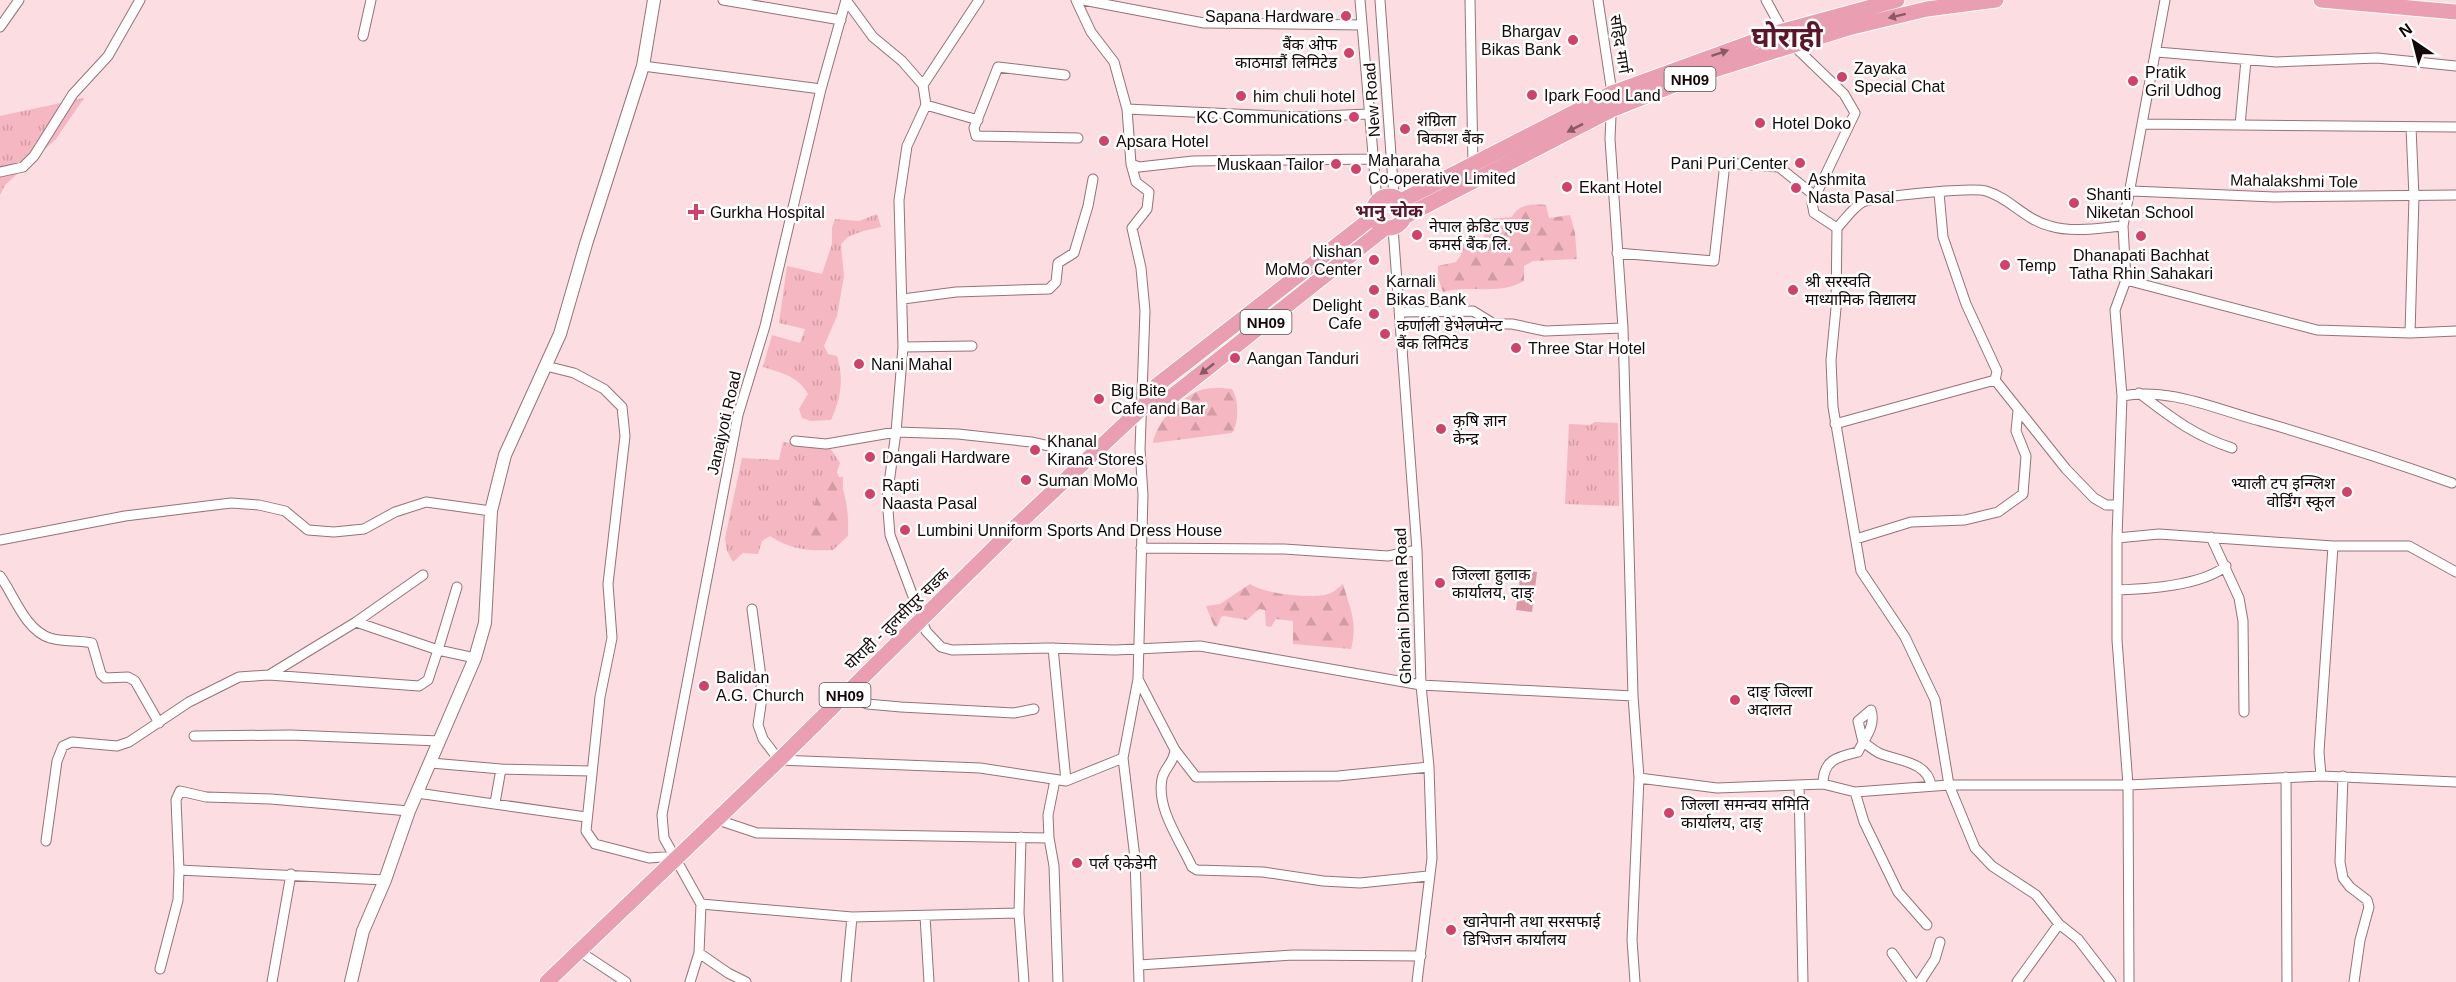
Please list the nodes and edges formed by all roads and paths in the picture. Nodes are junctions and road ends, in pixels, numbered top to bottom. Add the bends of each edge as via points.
1 (19, 0) edge
2 (140, 0) edge
3 (371, 0) edge
4 (654, 0) edge
5 (723, 0) edge
6 (846, 0) edge
7 (978, 0) edge
8 (1076, 0) edge
9 (1083, 0) edge
10 (1360, 0) edge
11 (1380, 0) edge
12 (1470, 0) edge
13 (1598, 0) edge
14 (1766, 0) edge
15 (1894, 0) edge
16 (1996, 0) edge
17 (2165, 0) edge
18 (2321, 0) edge
19 (1854, 6) edge
20 (2456, 12) edge
21 (841, 20) junction
22 (1362, 25) junction
23 (0, 27) edge
24 (1783, 31) junction
25 (363, 36) dead end
26 (1793, 45) junction
27 (2157, 52) junction
28 (2246, 60) junction
29 (643, 66) junction
30 (2456, 66) edge
31 (1065, 75) dead end
32 (923, 85) junction
33 (821, 89) junction
34 (1612, 93) junction
35 (926, 105) junction
36 (1127, 109) junction
37 (1611, 110) junction
38 (1369, 114) junction
39 (978, 120) junction
40 (2142, 124) junction
41 (2240, 125) junction
42 (2411, 127) junction
43 (2456, 127) edge
44 (1078, 138) dead end
45 (1373, 159) junction
46 (1131, 164) junction
47 (1473, 165) junction
48 (0, 172) edge
49 (1093, 179) dead end
50 (2132, 191) junction
51 (1939, 193) junction
52 (2456, 195) edge
53 (1815, 196) junction
54 (2414, 197) junction
55 (1397, 199) junction
56 (1377, 202) junction
57 (1373, 217) junction
58 (1404, 217) junction
59 (2123, 226) junction
60 (1389, 228) junction
61 (1837, 228) junction
62 (1617, 253) junction
63 (2126, 280) junction
64 (903, 299) junction
65 (1400, 312) junction
66 (1623, 328) junction
67 (2456, 331) edge
68 (2410, 333) junction
69 (972, 346) dead end
70 (903, 347) junction
71 (546, 366) junction
72 (1995, 380) junction
73 (2139, 393) junction
74 (2122, 396) junction
75 (1143, 407) junction
76 (2018, 411) junction
77 (1835, 424) junction
78 (896, 432) junction
79 (795, 441) dead end
80 (2232, 448) dead end
81 (1091, 455) junction
82 (2451, 483) dead end
83 (2118, 505) junction
84 (491, 511) junction
85 (2211, 537) junction
86 (2117, 538) junction
87 (1856, 539) junction
88 (0, 540) edge
89 (2333, 546) junction
90 (1141, 548) junction
91 (1417, 550) junction
92 (2226, 566) junction
93 (2456, 572) edge
94 (0, 576) edge
95 (423, 576) dead end
96 (457, 587) dead end
97 (2117, 590) junction
98 (752, 609) dead end
99 (923, 619) junction
100 (356, 622) junction
101 (1053, 648) junction
102 (438, 650) junction
103 (1138, 650) junction
104 (475, 658) junction
105 (268, 675) junction
106 (1138, 679) junction
107 (1420, 685) junction
108 (845, 694) junction
109 (1633, 696) junction
110 (1034, 709) dead end
111 (2244, 712) dead end
112 (159, 723) junction
113 (194, 736) dead end
114 (439, 741) junction
115 (1175, 750) junction
116 (1123, 758) junction
117 (779, 760) junction
118 (431, 763) junction
119 (1429, 767) junction
120 (501, 769) junction
121 (591, 771) junction
122 (2321, 776) junction
123 (2343, 776) junction
124 (2286, 777) junction
125 (1639, 778) junction
126 (1056, 780) junction
127 (1066, 781) junction
128 (2456, 782) edge
129 (1799, 784) junction
130 (1823, 784) junction
131 (1949, 785) junction
132 (2128, 785) junction
133 (1931, 786) junction
134 (1855, 792) junction
135 (417, 794) junction
136 (495, 803) junction
137 (409, 811) junction
138 (586, 817) junction
139 (715, 819) junction
140 (1021, 837) junction
141 (1048, 838) junction
142 (46, 841) dead end
143 (676, 856) junction
144 (178, 870) junction
145 (291, 874) junction
146 (1428, 876) junction
147 (385, 880) junction
148 (701, 904) junction
149 (1019, 914) junction
150 (925, 916) junction
151 (852, 917) junction
152 (2059, 924) junction
153 (1927, 925) dead end
154 (1940, 942) dead end
155 (579, 951) junction
156 (699, 953) junction
157 (1892, 953) dead end
158 (1421, 956) junction
159 (1139, 965) junction
160 (160, 969) dead end
161 (272, 982) edge
162 (351, 982) edge
163 (547, 982) edge
164 (626, 982) edge
165 (690, 982) edge
166 (746, 982) edge
167 (846, 982) edge
168 (928, 982) edge
169 (1024, 982) edge
170 (1058, 982) edge
171 (1139, 982) edge
172 (1417, 982) edge
173 (1635, 982) edge
174 (1803, 982) edge
175 (1913, 982) edge
176 (1920, 982) edge
177 (2017, 982) edge
178 (2111, 982) edge
179 (2129, 982) edge
180 (2287, 982) edge
181 (2354, 982) edge

1 - 23 street
2 - 48 street via 113,49 73,94 34,156 23,166
3 - 25 street
4 - 29 street
5 - 21 street
6 - 21 street, Janajyoti Road
6 - 32 street via 873,37
7 - 32 street
8 - 36 street via 1091,32 1114,62
9 - 22 street via 1204,23
10 - 22 street, New Road
11 - 55 street, New Road
12 - 47 street
13 - 34 street, सहिद मार्ग
14 - 24 street
15 - 19 main road, NH09
16 -> 26 main road, NH09 via 1927,9
17 - 27 street
18 - 20 main road
19 - 24 main road, NH09
21 - 33 street, Janajyoti Road
22 - 38 street, New Road
24 - 26 main road
34 -> 24 main road, NH09
26 - 37 main road, NH09 via 1704,73
26 - 53 street via 1844,94 1855,113
27 - 28 street
27 - 40 street
28 - 30 street via 2377,58
28 - 41 street
29 - 33 street
29 - 71 street via 560,334
31 - 39 street via 999,67
32 - 35 street
33 - 143 street, Janajyoti Road via 765,326 738,415 664,803 664,838
34 - 37 street, सहिद मार्ग
34 - 47 main road, NH09
35 - 39 street
35 - 64 street via 907,146 899,200
36 - 38 street via 1298,117
36 - 46 street
37 -> 58 main road, NH09
37 - 62 street, सहिद मार्ग
38 - 45 street, New Road
39 - 44 street via 976,136
40 - 41 street
40 - 50 street
41 - 42 street
42 - 43 street
42 - 54 street
45 - 46 street via 1193,161 1138,167
45 - 56 street, New Road
46 - 75 street via 1137,182 1149,192 1148,209 1132,228 1142,268 1145,311
47 - 55 main road, NH09
49 - 64 street via 1074,253 1058,263 1056,282 1049,289 956,292
50 - 54 street, Mahalakshmi Tole
50 - 59 street
51 - 59 street via 1984,190 2003,197 2025,216 2050,226 2082,230
51 - 61 street via 1862,202
51 - 72 street via 1943,237 1966,304 1997,371
52 - 54 street, Mahalakshmi Tole
53 - 61 street via 1814,213
53 - 62 street via 1779,166 1725,163 1714,261
54 - 68 street
55 - 56 main road, NH09 via 1388,196
55 - 58 main road
56 - 57 main road
57 - 60 main road
57 - 75 main road, घोराही - तुलसीपुर सडक / NH09 via 1156,386
58 - 60 main road, NH09
59 - 63 street
60 - 65 street, Ghorahi Dharna Road
60 -> 75 main road, घोराही - तुलसीपुर सडक / NH09 via 1166,401
61 - 77 street via 1831,360
62 - 66 street, सहिद मार्ग
63 - 68 street via 2317,330
63 - 74 street via 2115,310
64 - 70 street
65 - 66 street via 1473,311 1494,324 1545,331
65 - 91 street, Ghorahi Dharna Road
66 - 109 street, सहिद मार्ग
67 - 68 street
69 - 70 street
70 - 78 street
71 - 84 street via 505,455
71 - 121 street via 574,373 604,389 622,407 625,436 608,585 612,638
72 - 76 street
72 - 77 street
73 - 74 street
73 - 80 street via 2185,428
73 - 82 street via 2168,395 2306,432
74 - 83 street
75 - 81 main road, घोराही - तुलसीपुर सडक / NH09
75 - 90 street
76 - 83 street via 2094,498 2106,505
76 - 87 street via 2016,431 2026,456 2023,494 1998,512 1965,520 1911,522
77 - 87 street
78 - 79 street via 849,443
78 - 81 street via 993,437
78 - 99 street via 887,498 890,535
81 - 99 main road, घोराही - तुलसीपुर सडक / NH09
83 - 86 street
84 - 88 street via 426,502 395,512 364,529 334,532 308,530 285,512 231,503 125,516
84 - 104 street via 485,623
85 - 86 street via 2159,534
85 - 89 street
85 - 92 street
86 - 97 street
87 - 131 street via 1861,571 1905,637 1935,700
89 - 93 street via 2409,546
89 - 122 street via 2319,752
90 - 91 street via 1284,549 1388,556
90 - 103 street
91 - 107 street, Ghorahi Dharna Road
92 - 97 street via 2216,574 2150,589
92 - 111 street via 2243,621
94 - 112 street via 38,632 51,638 92,643 101,674 105,678 128,677 135,681
95 - 100 street
96 - 102 street
97 - 132 street
98 - 117 street via 762,698 758,725
99 - 101 street via 933,640 952,650
99 - 108 main road, घोराही - तुलसीपुर सडक / NH09
100 - 102 street
100 - 105 street
101 - 103 street
101 - 127 street
102 - 104 street
102 - 105 street via 428,680 419,686
103 - 106 street
103 - 107 street via 1200,646
104 - 114 street
105 - 112 street via 239,677 189,702
106 - 115 street
106 - 116 street
107 - 109 street
107 - 119 street, Ghorahi Dharna Road
108 - 110 street via 867,704 901,708 1014,713
108 - 117 main road, घोराही - तुलसीपुर सडक / NH09
109 - 125 street, सहिद मार्ग
112 - 142 street via 117,746 72,742 63,746 57,761
113 - 114 street
114 - 118 street
115 - 119 street via 1196,777 1338,776
115 - 146 street via 1162,778 1163,798 1170,823 1197,870 1273,873 1360,883
116 - 127 street
116 - 159 street via 1135,858
117 - 126 street via 980,768
117 - 139 main road, घोराही - तुलसीपुर सडक / NH09
118 - 120 street
118 - 135 street
119 - 146 street, Ghorahi Dharna Road via 1432,858
120 - 121 street
120 - 136 street
121 - 138 street
122 - 123 street
122 - 124 street
123 - 128 street
123 - 181 street via 2343,878 2367,900 2369,907
124 - 132 street
124 - 180 street
125 - 129 street via 1717,788
125 - 173 street, सहिद मार्ग via 1632,940
126 - 127 street
126 - 141 street via 1048,816
129 - 130 street
129 - 174 street
130 - 133 street via 1823,771 1830,763 1858,752 1863,742 1878,752 1920,767
130 - 134 street
131 - 132 street
131 - 133 street
131 - 152 street via 1975,848 1992,866 2036,895
132 - 179 street
133 - 134 street
134 - 153 street via 1871,840 1884,858 1898,892
135 - 136 street
135 - 137 street
136 - 138 street
137 - 144 street via 206,797 180,790 176,800
137 - 147 street
138 - 143 street via 586,831 595,844 649,858
139 - 140 street via 757,833
139 - 143 main road, घोराही - तुलसीपुर सडक / NH09
140 - 141 street
140 - 149 street
141 - 170 street via 1054,866
143 - 148 street, Janajyoti Road
143 - 155 main road, घोराही - तुलसीपुर सडक / NH09
144 - 145 street
144 - 160 street via 178,900
145 - 147 street
145 - 161 street
146 - 158 street, Ghorahi Dharna Road
147 - 162 street via 363,931
148 - 151 street
148 - 156 street
149 - 150 street
149 - 169 street
150 - 151 street
150 - 168 street
151 - 167 street
152 - 177 street
152 - 178 street via 2078,939
154 - 176 street via 1935,959
155 - 163 main road, घोराही - तुलसीपुर सडक / NH09
155 - 164 street
156 - 165 street
156 - 166 street
157 - 175 street
158 - 159 street via 1293,955
158 - 172 street, Ghorahi Dharna Road
159 - 171 street

